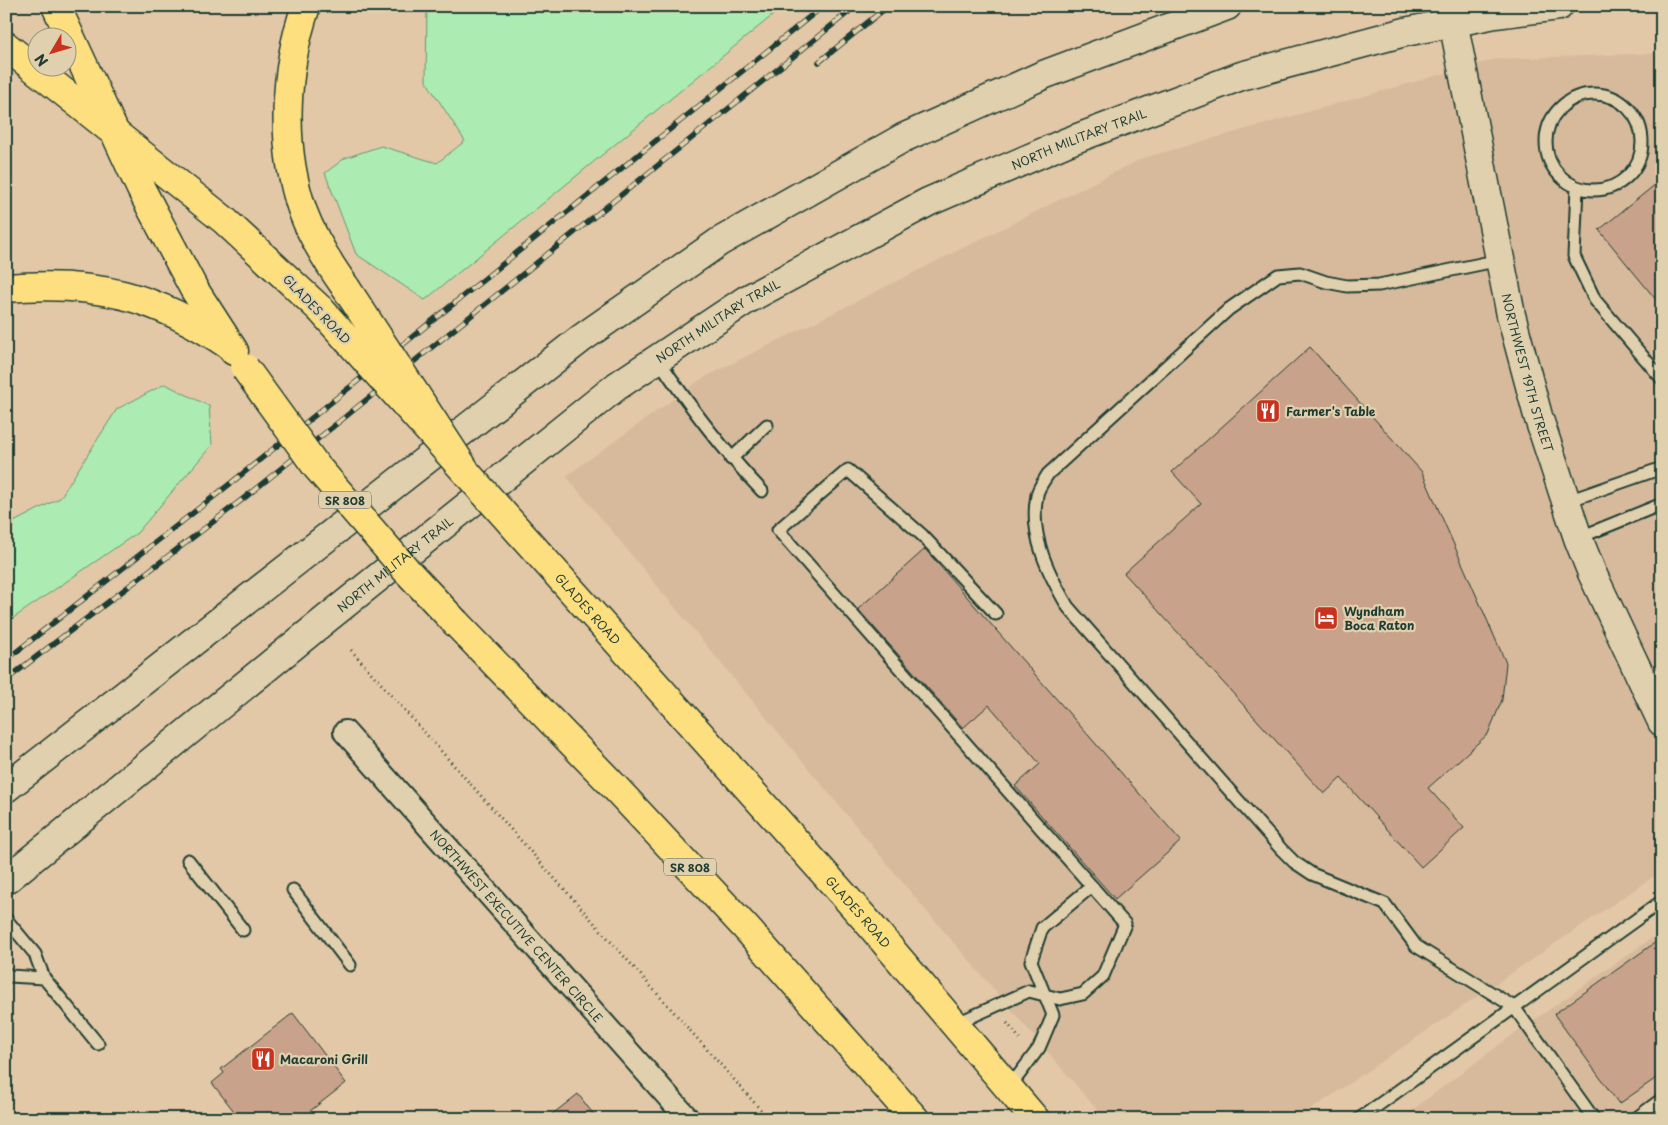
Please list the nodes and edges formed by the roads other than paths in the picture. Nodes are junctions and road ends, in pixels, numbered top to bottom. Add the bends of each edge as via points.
1 (56, 6) edge
2 (306, 6) edge
3 (1228, 6) edge
4 (1559, 6) edge
5 (1452, 14) edge
6 (6, 46) edge
7 (112, 129) junction
8 (1577, 187) junction
9 (1501, 260) junction
10 (6, 288) edge
11 (238, 357) junction
12 (658, 359) junction
13 (1662, 378) edge
14 (767, 425) dead end
15 (731, 459) junction
16 (1662, 468) edge
17 (464, 470) junction
18 (762, 492) dead end
19 (1565, 502) junction
20 (1662, 504) edge
21 (1578, 538) junction
22 (996, 614) dead end
23 (1662, 722) edge
24 (346, 732) dead end
25 (6, 788) edge
26 (188, 860) dead end
27 (6, 880) edge
28 (293, 890) dead end
29 (1086, 891) dead end
30 (1662, 901) edge
31 (6, 919) edge
32 (243, 930) dead end
33 (350, 965) dead end
34 (6, 973) edge
35 (44, 978) junction
36 (1044, 995) junction
37 (1514, 1007) junction
38 (955, 1024) junction
39 (98, 1044) dead end
40 (1009, 1088) junction
41 (1662, 1099) edge
42 (688, 1119) edge
43 (915, 1119) edge
44 (1035, 1119) edge
45 (1359, 1119) edge
46 (1594, 1119) edge
47 (1635, 1119) edge

1 - 7 main road, GLADES ROAD / SR 808
2 - 17 main road, bridge via 296,41 288,91 293,176 310,228
3 - 25 main road via 1043,75 903,138 719,242 582,338
4 - 5 main road, NORTH MILITARY TRAIL
5 - 9 main road, NORTHWEST 19TH STREET
5 - 12 main road, NORTH MILITARY TRAIL via 1241,76 1066,142 928,202 746,300
6 - 7 main road, GLADES ROAD / SR 808
7 - 11 main road, GLADES ROAD / SR 808 via 169,244
7 - 17 main road, GLADES ROAD / SR 808, bridge via 230,225 320,309
8 - 8 lane via 1593,191 1608,189 1623,182 1635,170 1643,139 1639,123 1617,100 1587,95 1559,109 1551,122 1546,137 1547,153 1563,179
8 - 13 lane via 1574,256 1595,300
9 - 19 main road, NORTHWEST 19TH STREET via 1523,363
9 - 37 lane via 1379,285 1347,286 1300,272 1278,275 1229,309 1048,474 1037,493 1034,521 1050,576 1068,606 1281,849 1312,874 1385,904 1416,946
10 - 11 main road via 66,286 126,295 194,323
11 - 43 main road, GLADES ROAD / SR 808, bridge via 316,466 407,571 740,921
12 - 15 lane
12 - 27 main road, NORTH MILITARY TRAIL via 617,386
14 - 15 lane
15 - 18 lane
16 - 19 lane
17 - 38 main road, GLADES ROAD / SR 808, bridge
19 - 21 main road, NORTHWEST 19TH STREET
20 - 21 lane
21 - 23 main road, NORTHWEST 19TH STREET via 1604,603
22 - 36 lane via 922,535 848,470 778,530 1125,924 1103,976 1083,994 1060,998
24 - 42 street, NORTHWEST EXECUTIVE CENTER CIRCLE
26 - 32 lane
28 - 33 lane
29 - 36 lane via 1042,928 1031,960
30 - 37 lane
31 - 35 lane via 35,954
34 - 35 lane via 9,976
35 - 39 lane
36 - 38 lane via 1029,991
36 - 40 lane via 1053,1015 1038,1048
37 - 45 lane
37 - 46 lane
38 - 40 main road, GLADES ROAD / SR 808
40 - 44 main road, GLADES ROAD / SR 808
41 - 47 lane

